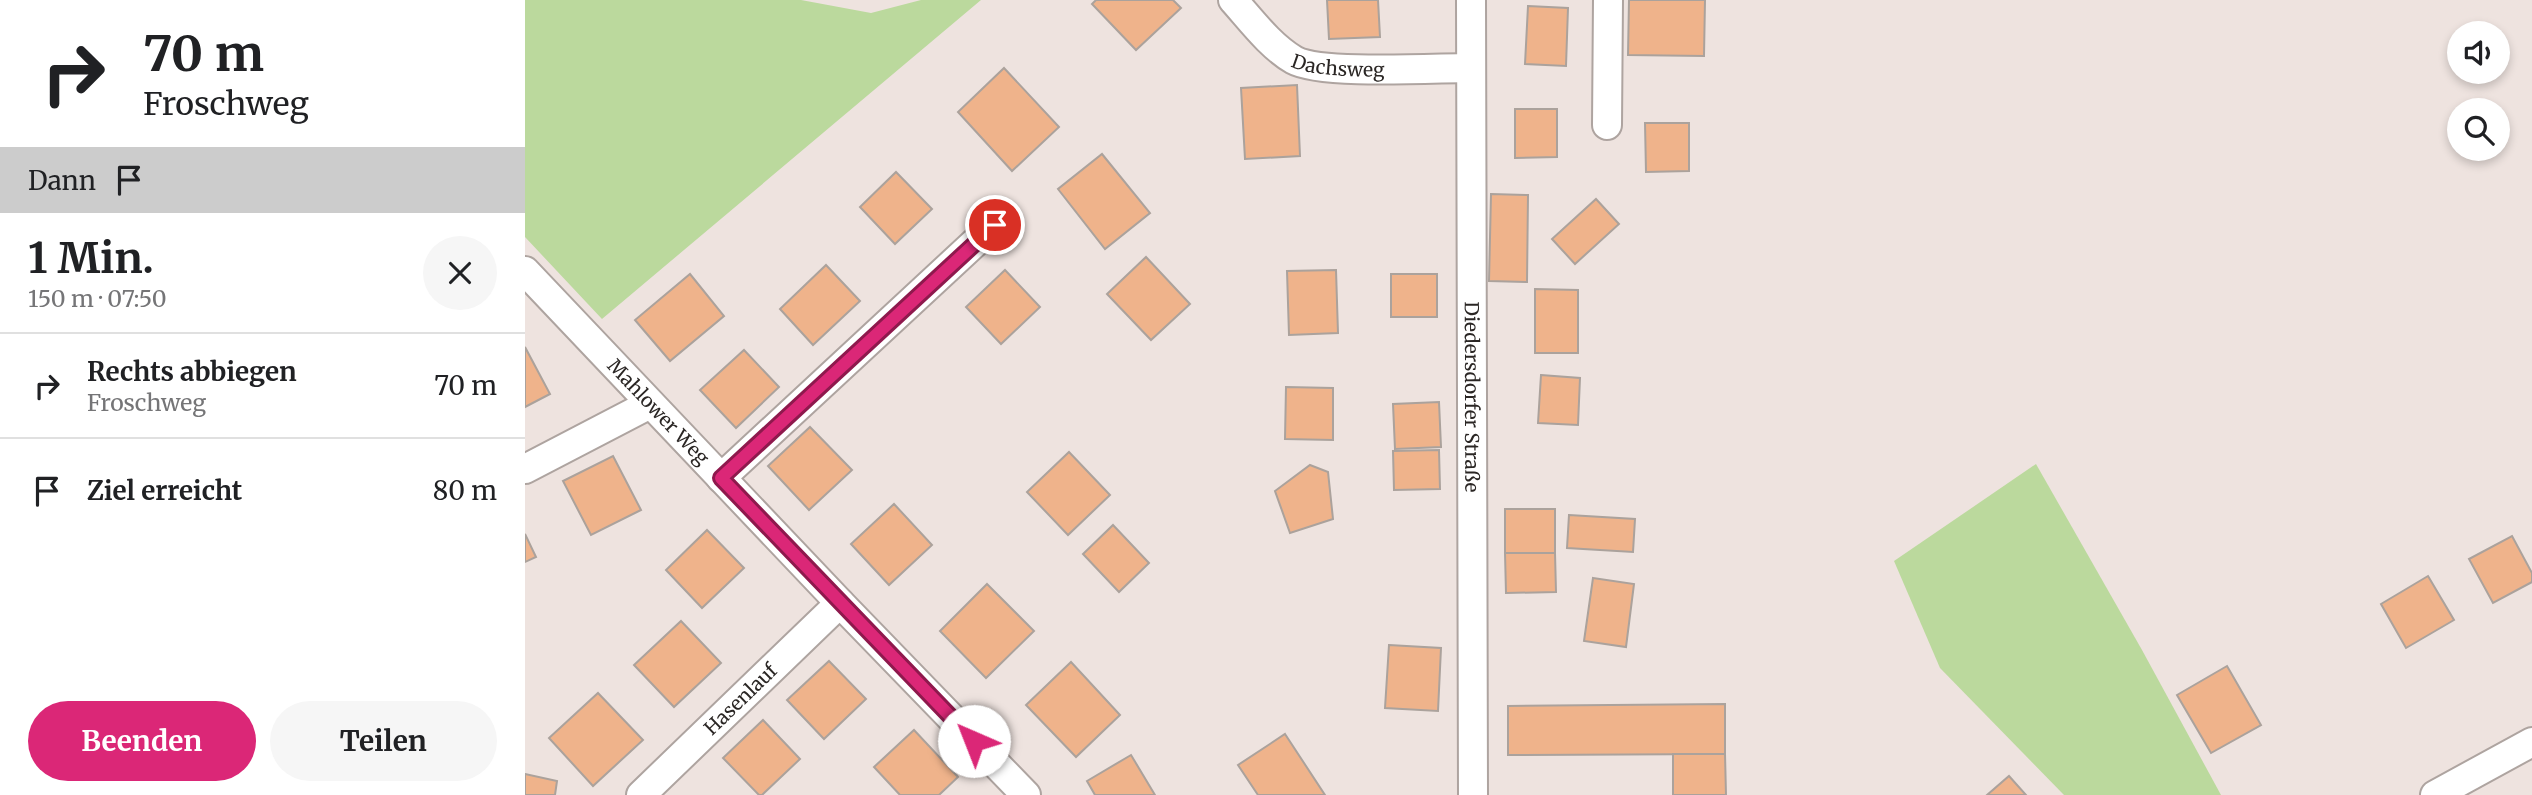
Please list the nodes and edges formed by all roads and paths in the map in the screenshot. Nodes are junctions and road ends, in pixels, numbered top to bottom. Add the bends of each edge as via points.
1 (1233, 0) edge
2 (1471, 0) edge
3 (1608, 0) edge
4 (1471, 68) junction
5 (1607, 125) dead end
6 (995, 225) dead end
7 (525, 271) edge
8 (650, 404) junction
9 (525, 470) edge
10 (721, 478) junction
11 (840, 603) junction
12 (2532, 742) edge
13 (641, 795) edge
14 (1027, 795) edge
15 (1473, 795) edge
16 (2435, 795) edge

1 - 4 street, Dachsweg via 1295,61 1321,68
2 - 4 street, Diedersdorfer Straße
3 - 5 street
4 - 15 street, Diedersdorfer Straße
6 - 10 street
7 - 8 street, Mahlower Weg
8 - 9 street
8 - 10 street, Mahlower Weg
10 - 11 street, Mahlower Weg
11 - 13 street, Hasenlauf
11 - 14 street, Mahlower Weg
12 - 16 street

